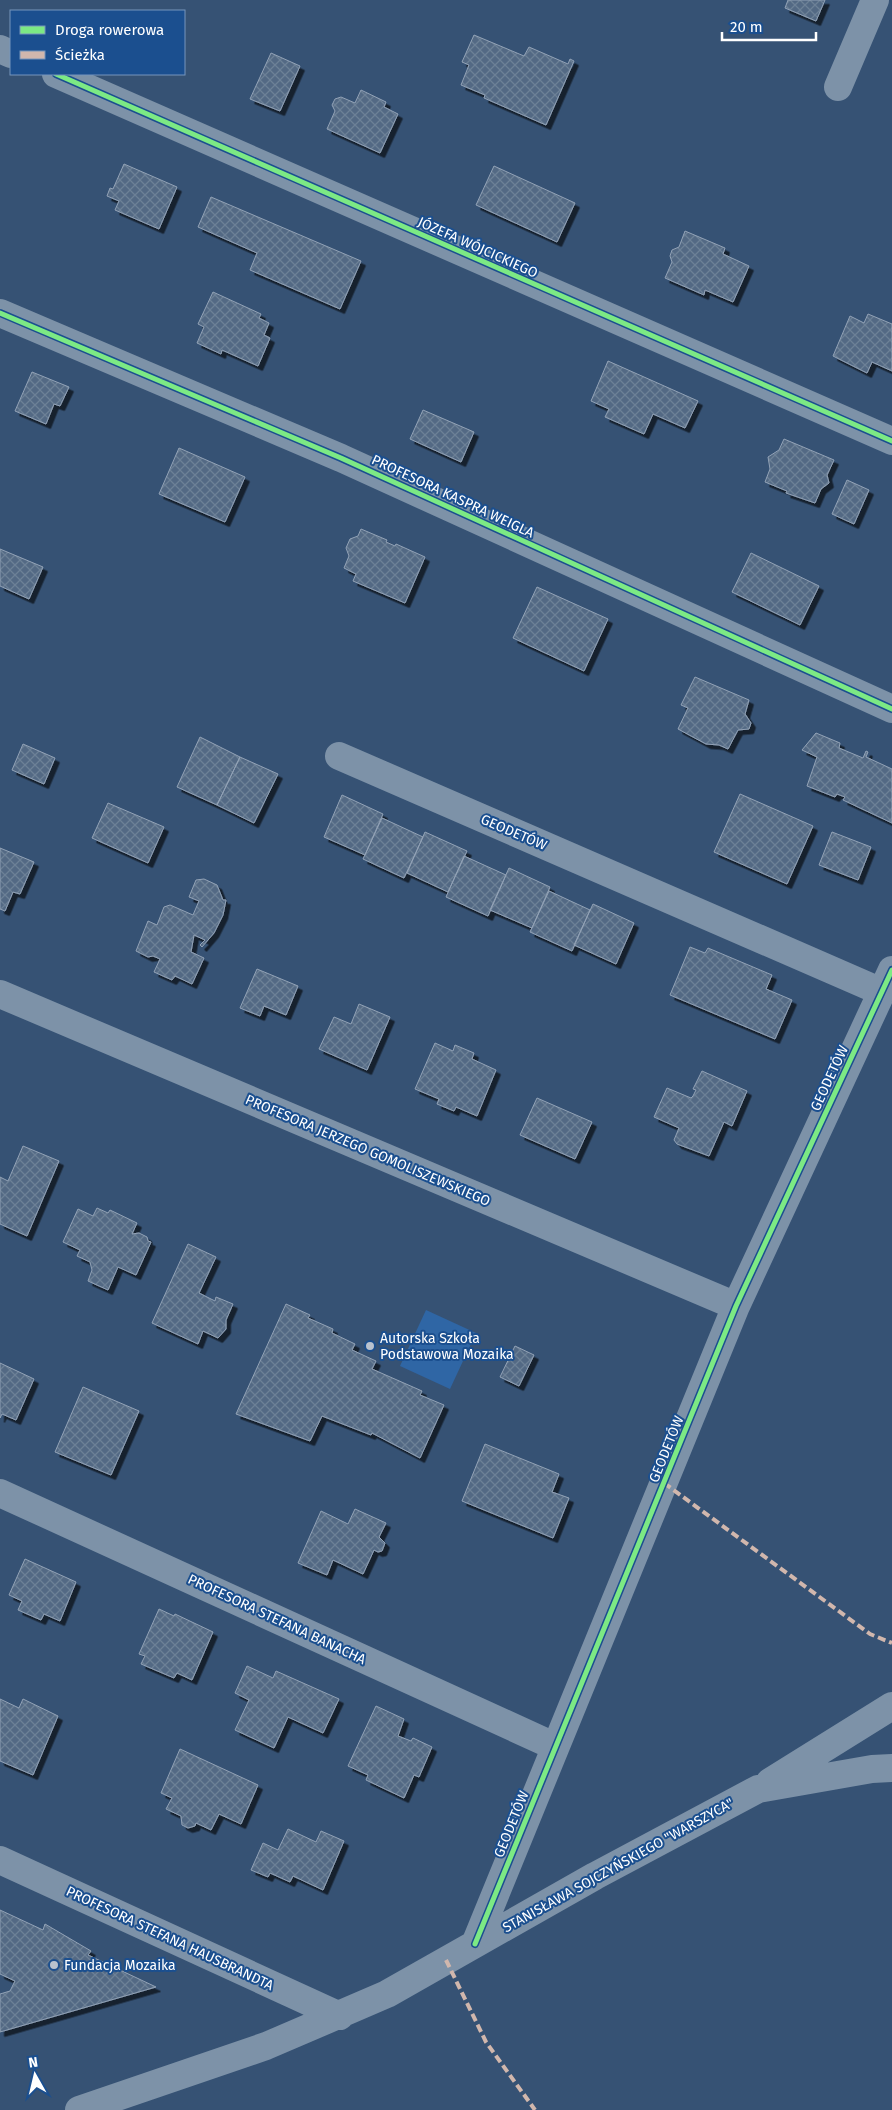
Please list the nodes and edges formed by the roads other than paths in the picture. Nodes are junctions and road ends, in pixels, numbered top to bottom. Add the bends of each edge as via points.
1 (875, 0) edge
2 (58, 75) edge
3 (838, 87) dead end
4 (0, 312) edge
5 (892, 442) edge
6 (892, 709) edge
7 (338, 756) dead end
8 (887, 981) edge
9 (0, 994) edge
10 (736, 1306) junction
11 (0, 1493) edge
12 (892, 1706) edge
13 (554, 1746) junction
14 (892, 1768) edge
15 (758, 1789) junction
16 (0, 1860) edge
17 (475, 1944) junction
18 (340, 2016) junction
19 (78, 2110) edge

1 - 3 street
2 - 5 street, JÓZEFA WÓJCICKIEGO
4 - 6 street, PROFESORA KASPRA WEIGLA via 341,458
7 - 8 street, GEODETÓW
8 - 10 street, GEODETÓW
9 - 10 street, PROFESORA JERZEGO GOMOLISZEWSKIEGO
10 - 13 street, GEODETÓW
11 - 13 street, PROFESORA STEFANA BANACHA
12 - 15 street
13 - 17 street, GEODETÓW
14 - 15 street, STANISŁAWA SOJCZYŃSKIEGO "WARSZYCA"
15 - 17 street, STANISŁAWA SOJCZYŃSKIEGO "WARSZYCA"
16 - 18 street, PROFESORA STEFANA HAUSBRANDTA
17 - 18 street, STANISŁAWA SOJCZYŃSKIEGO "WARSZYCA" via 387,1994
18 - 19 street, STANISŁAWA SOJCZYŃSKIEGO "WARSZYCA" via 257,2050

